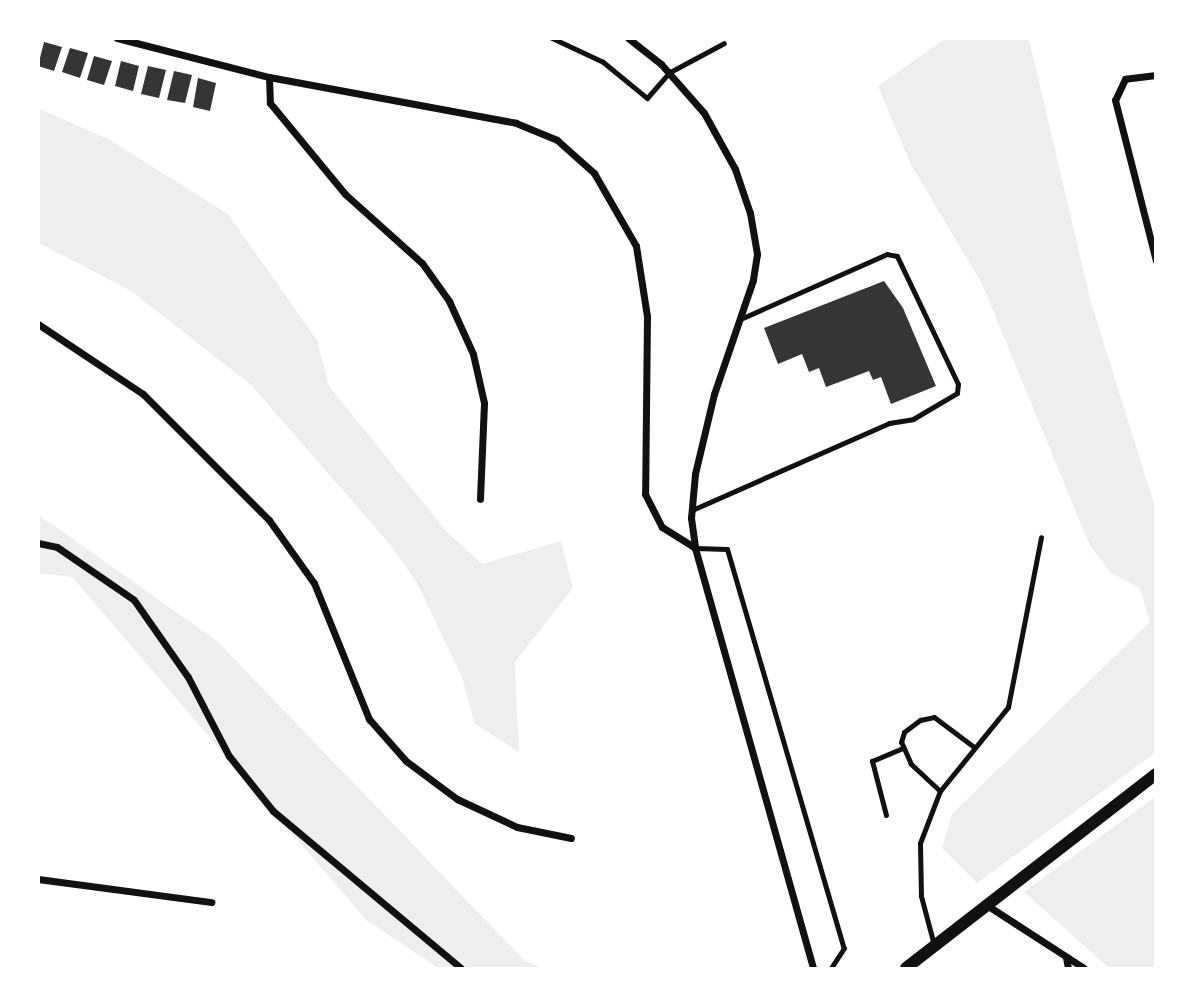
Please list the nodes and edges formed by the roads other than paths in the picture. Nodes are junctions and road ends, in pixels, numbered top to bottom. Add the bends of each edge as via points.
1 (117, 38) edge
2 (552, 38) edge
3 (628, 38) edge
4 (724, 43) dead end
5 (670, 72) junction
6 (1156, 75) edge
7 (270, 78) junction
8 (1156, 261) edge
9 (740, 319) junction
10 (38, 324) edge
11 (480, 499) dead end
12 (692, 510) junction
13 (1041, 537) dead end
14 (38, 543) edge
15 (695, 548) junction
16 (974, 747) junction
17 (903, 748) junction
18 (1156, 774) edge
19 (940, 791) junction
20 (886, 815) dead end
21 (571, 838) dead end
22 (38, 879) edge
23 (211, 901) dead end
24 (984, 904) junction
25 (934, 945) junction
26 (1066, 957) junction
27 (461, 968) edge
28 (813, 968) edge
29 (831, 968) edge
30 (906, 968) edge
31 (1068, 968) edge
32 (1083, 968) edge

1 - 7 street
2 - 5 lane via 603,62 647,98
3 - 5 street
4 - 5 lane
5 - 9 street via 719,136 750,213 757,254
6 - 8 street via 1125,79 1115,100
7 - 11 street via 270,103 345,194 422,263 449,301 473,354 484,403
7 - 15 street via 516,123 557,140 594,173 636,246 642,280 647,316 645,494 662,527
9 - 12 street via 714,394
9 - 12 lane via 887,254 897,256 958,384 957,393 913,419 889,423
10 - 21 street via 143,394 269,520 314,583 369,719 406,761 457,799 517,827
12 - 15 street
13 - 16 lane via 1008,706
14 - 27 street via 57,547 134,600 188,677 229,756 273,811
15 - 28 street
15 - 29 lane via 727,549 844,948
16 - 17 lane via 934,718 911,725 904,732
16 - 19 lane
17 - 19 lane via 911,764
17 - 20 lane via 872,761
18 - 24 street
19 - 25 lane via 920,843 921,896
22 - 23 street
24 - 25 street
24 - 26 street
25 - 30 street
26 - 31 street
26 - 32 street

